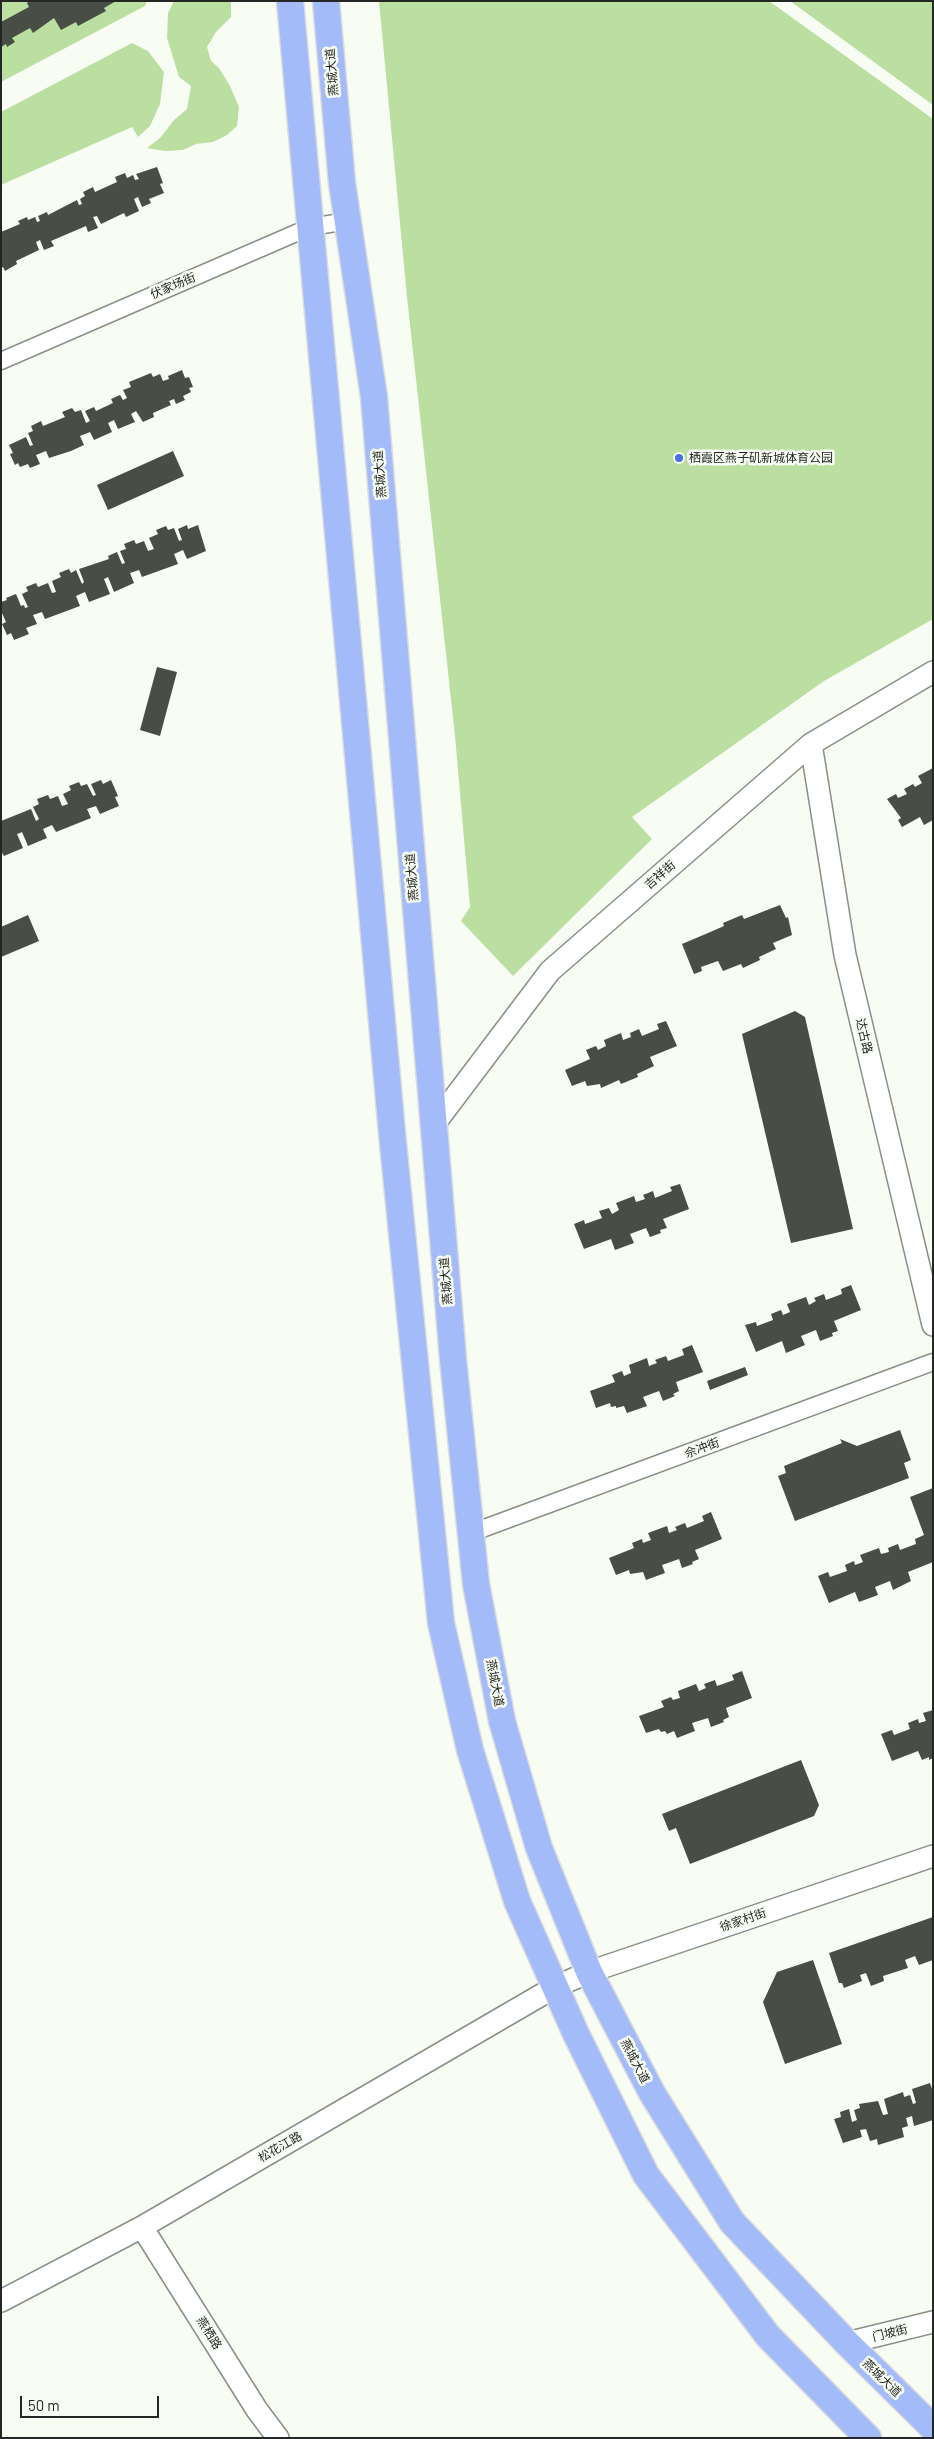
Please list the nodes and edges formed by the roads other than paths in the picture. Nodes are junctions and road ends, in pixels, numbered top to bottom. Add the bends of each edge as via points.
1 (290, 1) edge
2 (326, 1) edge
3 (348, 221) junction
4 (310, 227) junction
5 (1, 361) edge
6 (933, 672) edge
7 (811, 744) junction
8 (433, 1126) junction
9 (933, 1325) edge
10 (933, 1362) edge
11 (471, 1533) junction
12 (933, 1856) edge
13 (589, 1972) junction
14 (555, 1987) junction
15 (142, 2227) junction
16 (1, 2301) edge
17 (933, 2322) edge
18 (847, 2343) junction
19 (933, 2428) edge
20 (278, 2438) edge
21 (868, 2438) edge

1 - 4 main road
2 - 3 main road, 燕城大道
3 - 4 street, 伏家场街
3 - 8 main road, 燕城大道 via 374,397
4 - 5 street, 伏家场街
4 - 14 main road via 393,1142 441,1622 470,1750 517,1901
6 - 7 street, 吉祥街
7 - 8 street, 吉祥街 via 550,971
7 - 9 street, 达古路 via 845,955
8 - 11 main road, 燕城大道
10 - 11 street, 佘冲街
11 - 13 main road, 燕城大道 via 476,1584 502,1721 538,1848
12 - 13 street, 徐家村街
13 - 14 street, 徐家村街
13 - 18 main road, 燕城大道 via 652,2093 732,2222
14 - 15 street, 松花江路
14 - 21 main road via 646,2175 768,2336
15 - 16 street, 松花江路
15 - 20 street, 燕栖路
17 - 18 street, 门坡街
18 - 19 main road, 燕城大道

